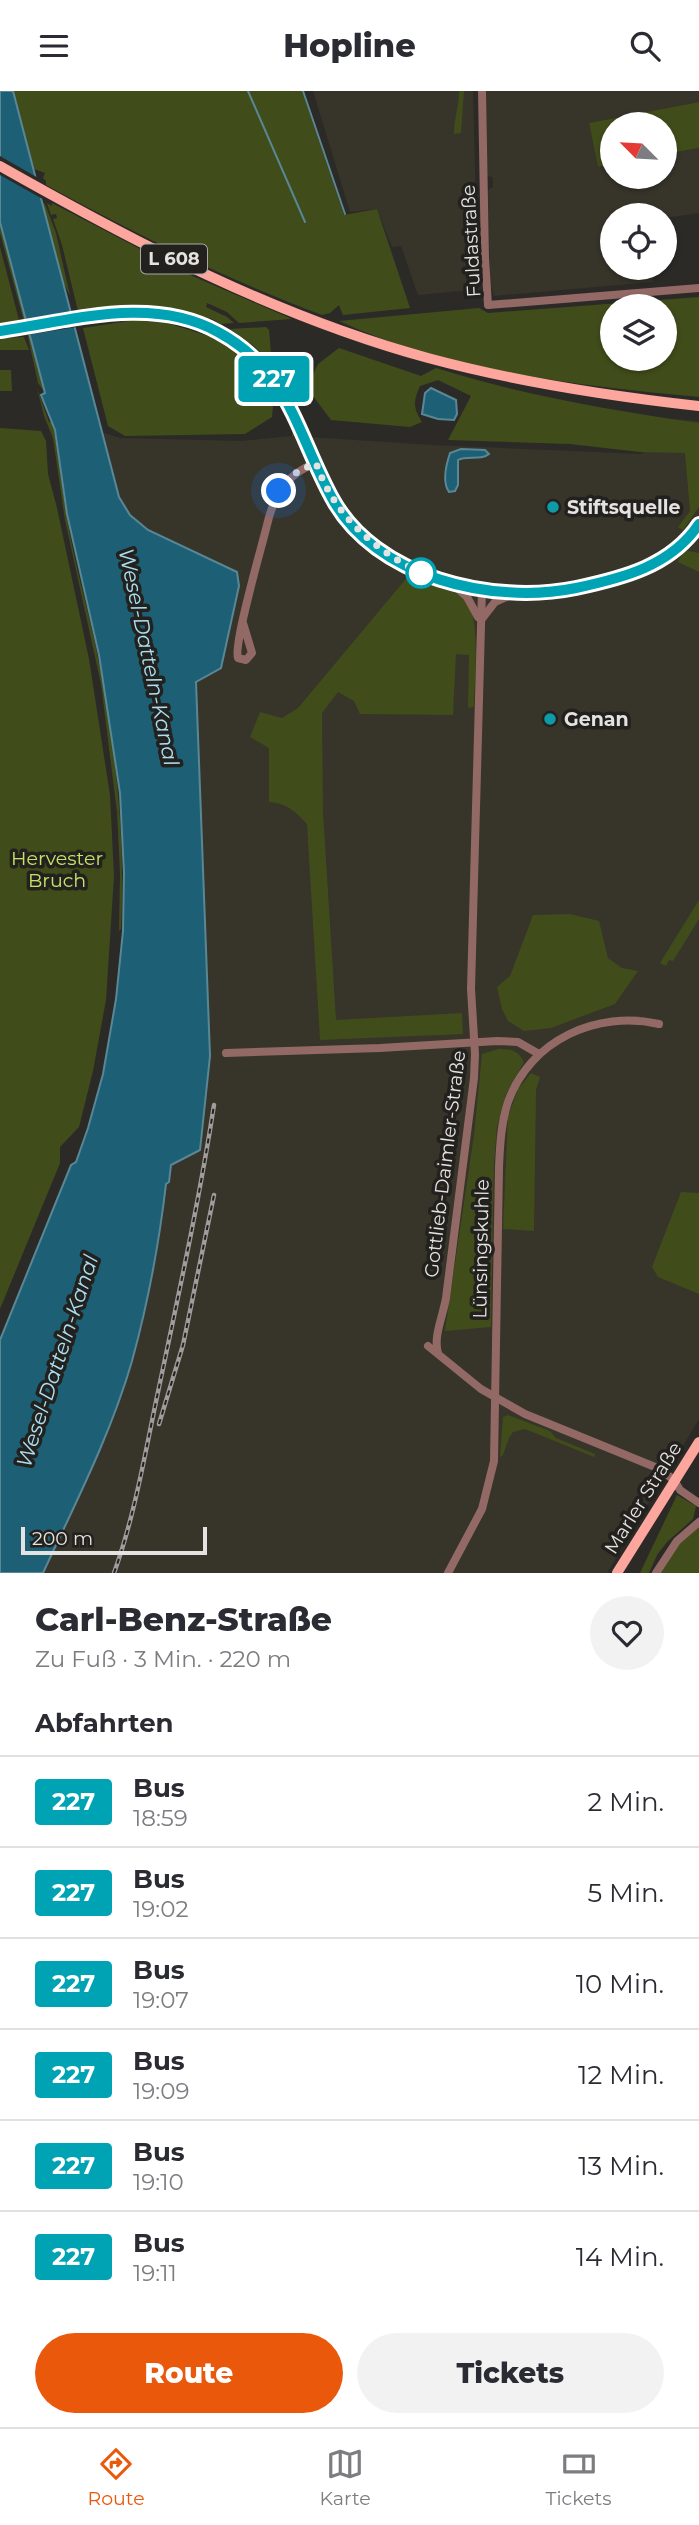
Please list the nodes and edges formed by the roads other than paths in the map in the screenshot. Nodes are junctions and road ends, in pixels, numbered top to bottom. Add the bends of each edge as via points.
1 (482, 91) edge
2 (0, 166) edge
3 (699, 288) edge
4 (0, 331) edge
5 (698, 406) edge
6 (316, 463) junction
7 (699, 524) edge
8 (449, 583) junction
9 (482, 590) junction
10 (516, 593) junction
11 (243, 623) dead end
12 (480, 623) junction
13 (659, 1024) dead end
14 (475, 1042) junction
15 (226, 1053) dead end
16 (540, 1054) junction
17 (428, 1346) dead end
18 (438, 1353) junction
19 (496, 1398) junction
20 (699, 1442) edge
21 (674, 1480) junction
22 (699, 1503) edge
23 (699, 1522) edge
24 (448, 1573) edge
25 (617, 1573) edge
26 (656, 1573) edge

1 - 3 street, Fuldastraße via 488,305
2 - 5 main road, L 608 via 172,258 335,328 427,358 509,377
4 - 6 street via 137,312 191,320 231,339 271,375
6 - 8 street via 335,503 365,537 390,557
6 - 11 street via 293,475 275,499
7 - 10 street via 684,544 648,568 577,587
8 - 9 street
8 - 12 street via 467,597
9 - 10 street
9 - 12 street, Gottlieb-Daimler-Straße
10 - 12 street via 495,602
12 - 14 street, Gottlieb-Daimler-Straße via 471,989
13 - 16 street, Lünsingskuhle via 630,1019 599,1023 566,1036
14 - 15 street
14 - 16 street via 517,1042
14 - 18 street, Gottlieb-Daimler-Straße via 446,1298 435,1342
16 - 19 street, Lünsingskuhle via 513,1090 500,1139
17 - 18 street
18 - 19 street
19 - 21 street via 660,1469
19 - 24 street, Lünsingskuhle via 494,1461 487,1496
20 - 21 main road, Marler Straße
21 - 22 street
21 - 25 main road, Marler Straße
23 - 26 street via 677,1541

